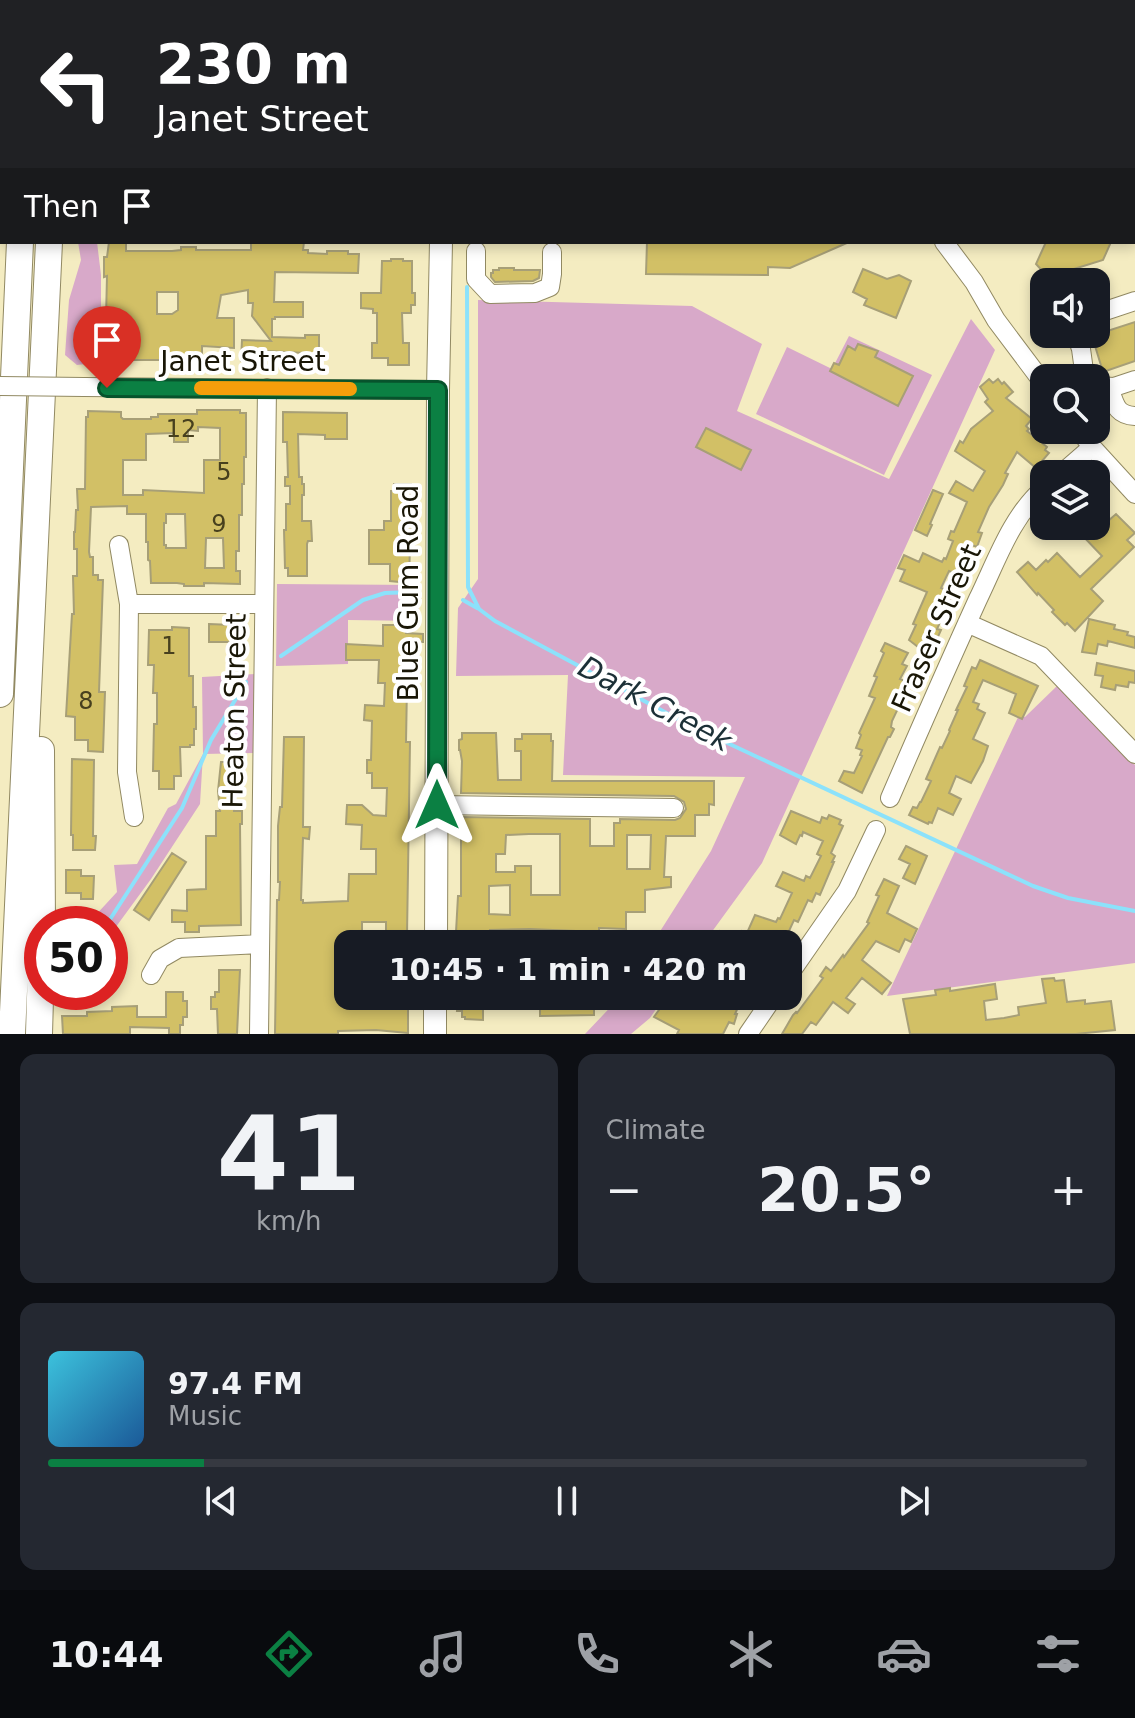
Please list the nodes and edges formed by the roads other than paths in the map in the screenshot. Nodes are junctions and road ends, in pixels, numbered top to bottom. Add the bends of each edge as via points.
1 (20, 244) edge
2 (49, 244) edge
3 (441, 244) edge
4 (946, 244) edge
5 (476, 251) dead end
6 (552, 252) dead end
7 (1135, 301) edge
8 (1110, 309) edge
9 (1030, 365) edge
10 (1135, 380) edge
11 (0, 386) edge
12 (1110, 387) edge
13 (267, 388) junction
14 (438, 390) junction
15 (1110, 399) edge
16 (1135, 422) edge
17 (1090, 444) edge
18 (1092, 447) junction
19 (1077, 460) edge
20 (1135, 494) edge
21 (1030, 500) edge
22 (119, 545) dead end
23 (32, 583) junction
24 (129, 604) junction
25 (264, 604) junction
26 (967, 623) junction
27 (0, 684) edge
28 (0, 694) edge
29 (1135, 754) edge
30 (890, 798) dead end
31 (437, 805) junction
32 (674, 808) dead end
33 (134, 817) dead end
34 (876, 830) dead end
35 (436, 930) edge
36 (260, 944) junction
37 (802, 956) edge
38 (151, 975) dead end
39 (435, 1010) edge
40 (764, 1010) edge
41 (12, 1034) edge
42 (39, 1034) edge
43 (259, 1034) edge
44 (435, 1034) edge
45 (748, 1034) edge

1 - 27 highway
2 - 23 highway
3 - 14 main road, Blue Gum Road
4 - 9 street
5 - 6 street via 476,279 490,294 535,293 550,287
7 - 8 street
10 - 12 street
11 - 13 street, Janet Street, bridge
13 - 14 street, Janet Street
13 - 25 street, Heaton Street
14 - 31 main road, Blue Gum Road
15 - 16 street
17 - 18 street
18 - 19 street
18 - 20 street
21 - 26 street, Fraser Street via 1016,518
22 - 24 street
23 - 41 highway
23 - 42 highway via 42,647
24 - 25 street
24 - 33 street via 127,772
25 - 36 street, Heaton Street
26 - 29 street via 1041,656
26 - 30 street, Fraser Street
27 - 28 highway
31 - 32 street
31 - 35 main road, Blue Gum Road
34 - 37 street via 847,891
36 - 38 street via 182,947 160,959
36 - 43 street, Heaton Street
39 - 44 main road
40 - 45 street

